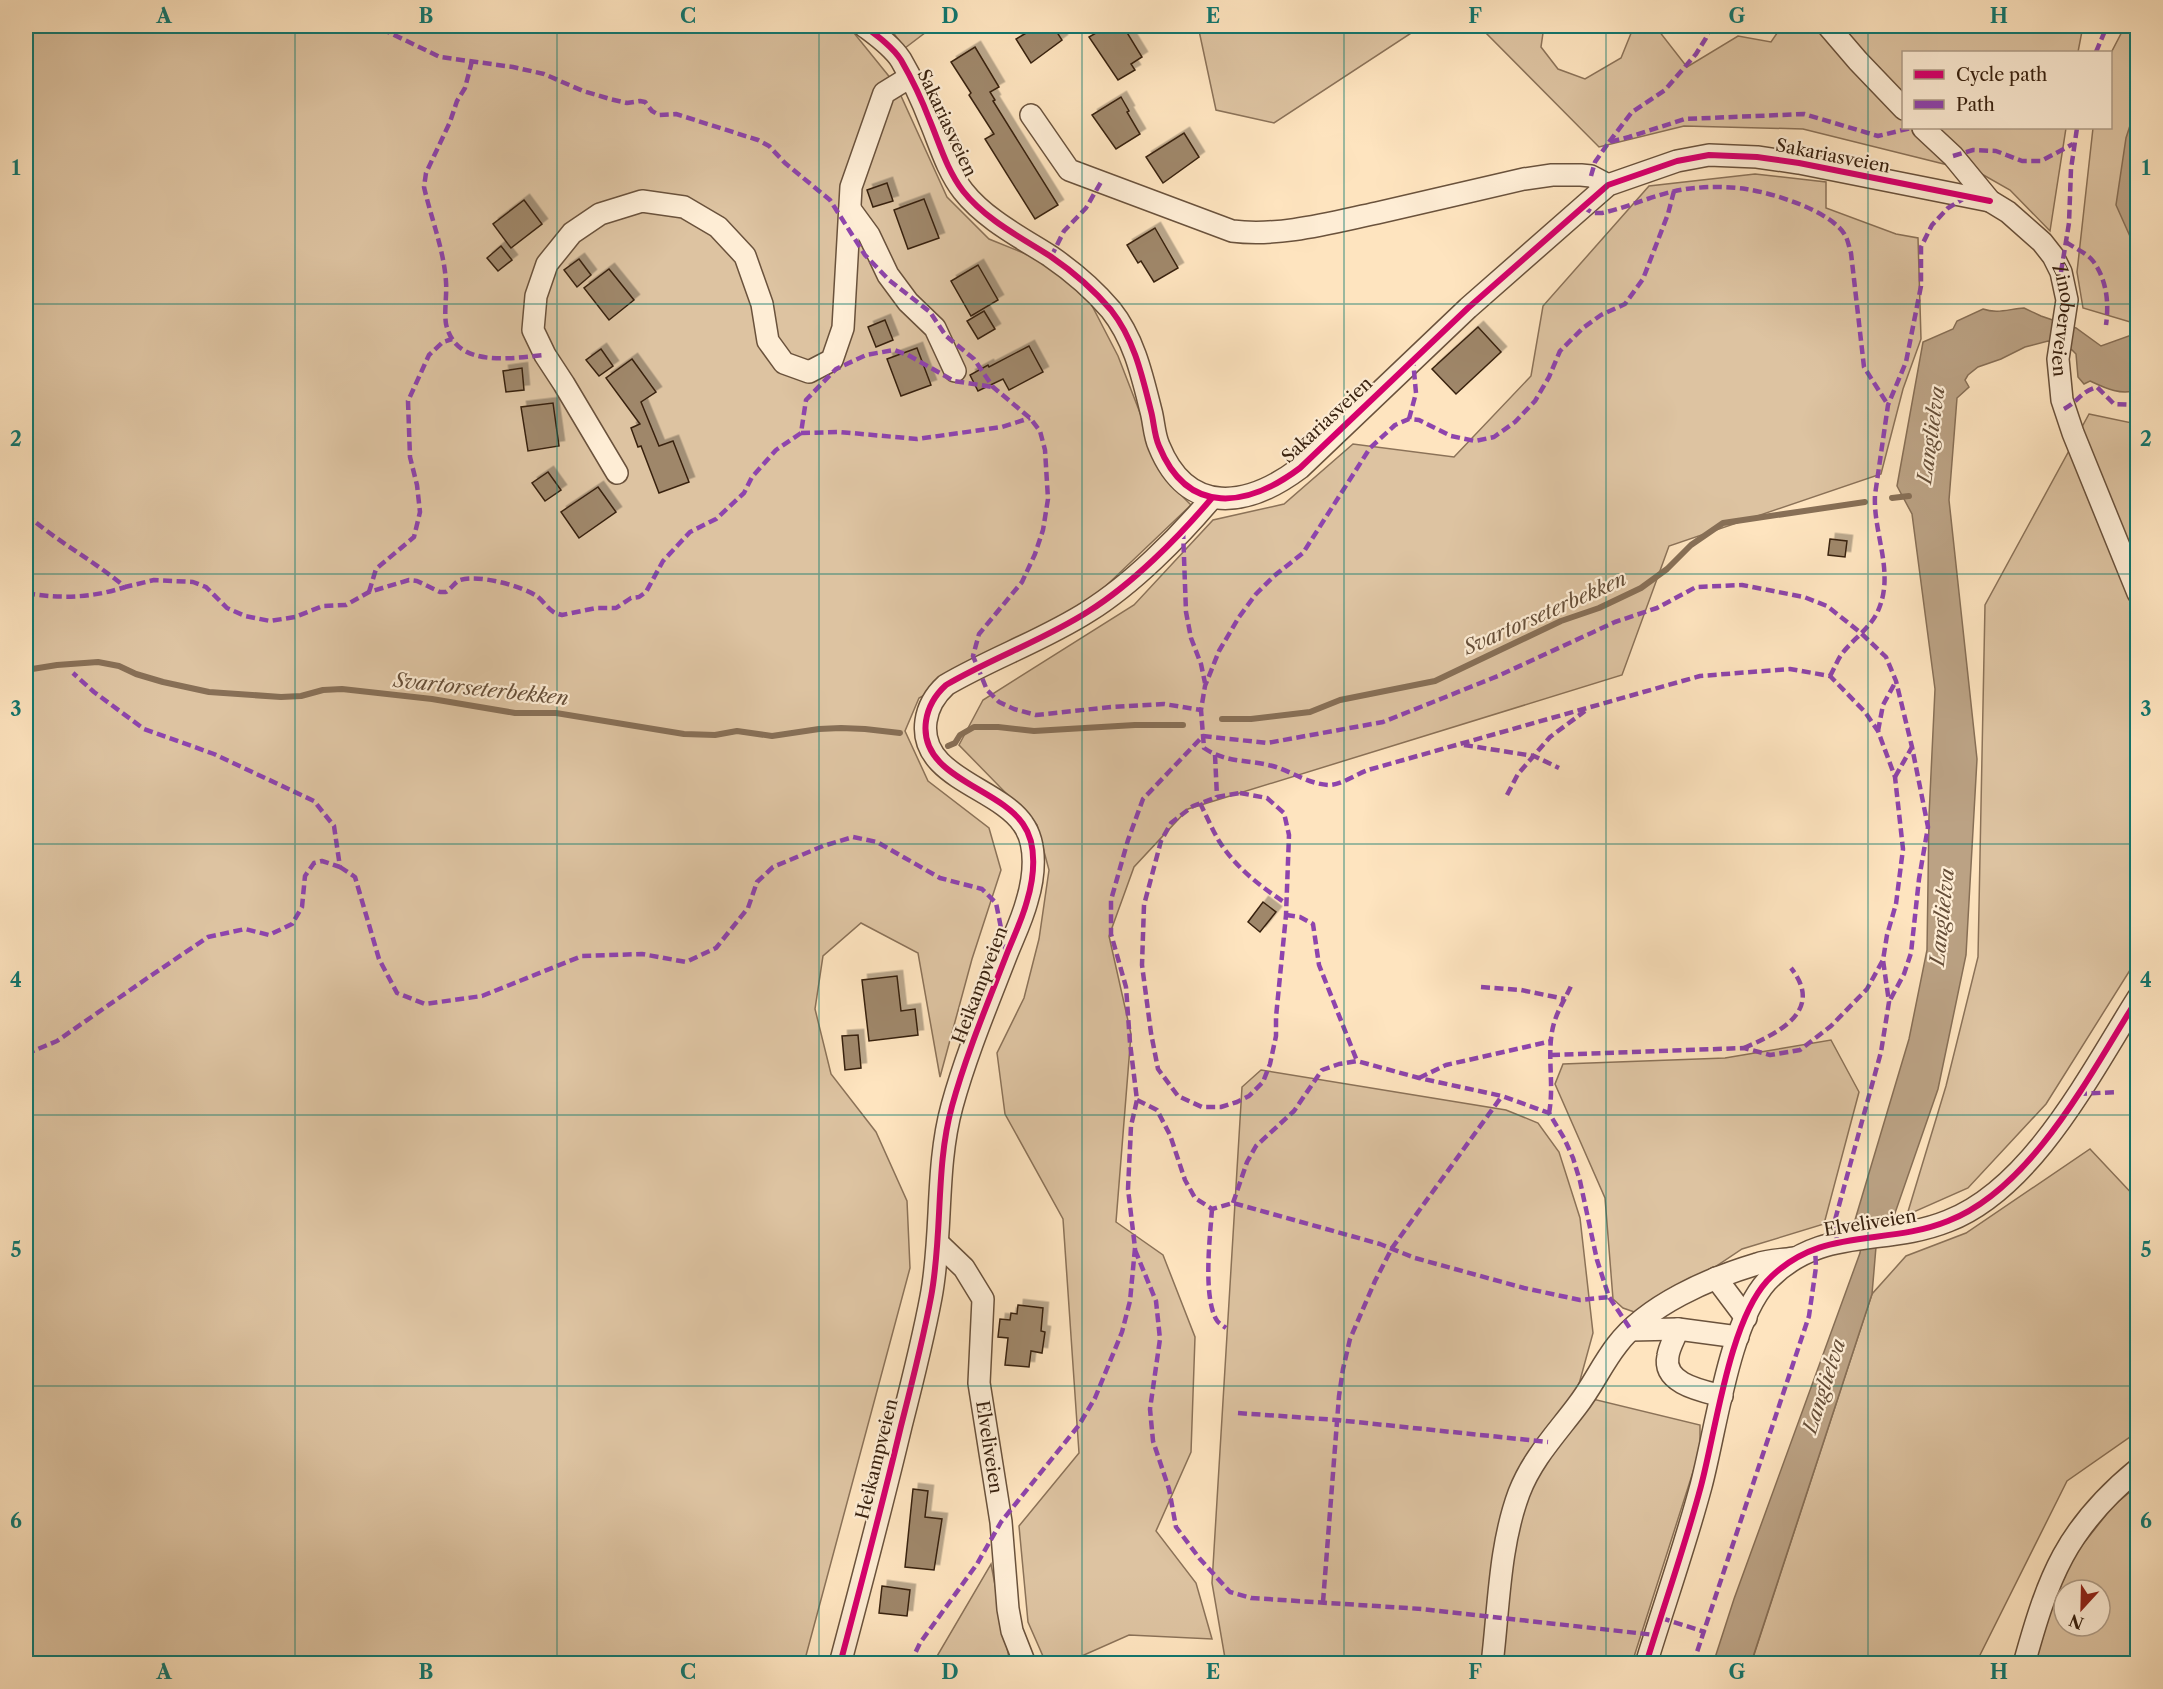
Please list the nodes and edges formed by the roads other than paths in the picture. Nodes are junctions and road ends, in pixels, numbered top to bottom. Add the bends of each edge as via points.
1 (864, 26) edge
2 (1828, 26) edge
3 (910, 77) junction
4 (1902, 107) edge
5 (1031, 115) dead end
6 (1924, 129) edge
7 (1608, 185) junction
8 (1990, 201) junction
9 (850, 209) junction
10 (955, 371) dead end
11 (617, 473) dead end
12 (1211, 499) junction
13 (2138, 593) edge
14 (2138, 998) edge
15 (939, 1244) junction
16 (1796, 1257) junction
17 (1716, 1278) junction
18 (1742, 1327) junction
19 (1678, 1329) junction
20 (1631, 1330) junction
21 (1722, 1396) junction
22 (2138, 1470) edge
23 (840, 1664) edge
24 (1025, 1664) edge
25 (1492, 1664) edge
26 (1646, 1664) edge
27 (2024, 1664) edge

1 - 3 street, Sakariasveien via 900,58
2 - 4 street
3 - 9 street, Sakariasveien via 884,93 851,187
3 - 12 street, Sakariasveien via 951,174 971,201 1061,264 1111,311 1134,348 1158,445 1168,465 1195,491
5 - 7 street via 1069,170 1232,231 1281,231 1552,175 1591,176
6 - 8 street, Zinoberveien via 1953,156
7 - 8 street, Sakariasveien via 1677,160 1709,155 1799,163
7 - 12 street, Sakariasveien via 1468,308 1300,468 1256,494
8 - 13 street, Zinoberveien via 2026,227 2053,256 2061,272 2067,300 2058,369 2064,409
9 - 10 street via 869,235 888,275 934,328
9 - 11 street, Sakariasveien via 843,328 832,360 809,372 784,363 768,340 762,303 746,256 718,227 693,212 642,201 600,214 572,233 547,264 536,296 533,330
12 - 15 street, Heikampveien via 1116,593 1081,616 946,685 930,707 924,729 939,762 1011,811 1028,831 1033,856 1027,904 952,1106 943,1147
14 - 16 street, Elveliveien via 2078,1094 2005,1185 1968,1213 1925,1230 1837,1241
15 - 23 street, Heikampveien via 920,1348
15 - 24 street, Elveliveien via 964,1268 983,1299 979,1383 1001,1522 1008,1610
16 - 17 street via 1759,1263
16 - 18 street, Elveliveien via 1765,1284
17 - 18 street
17 - 20 street via 1658,1309
18 - 19 street
18 - 21 street, Elveliveien
19 - 20 street
19 - 21 street via 1668,1355 1669,1370 1681,1382
20 - 25 street via 1616,1345 1578,1406 1537,1458 1519,1492 1501,1577
21 - 26 street, Elveliveien via 1701,1487
22 - 27 street via 2085,1521 2069,1543 2038,1612

